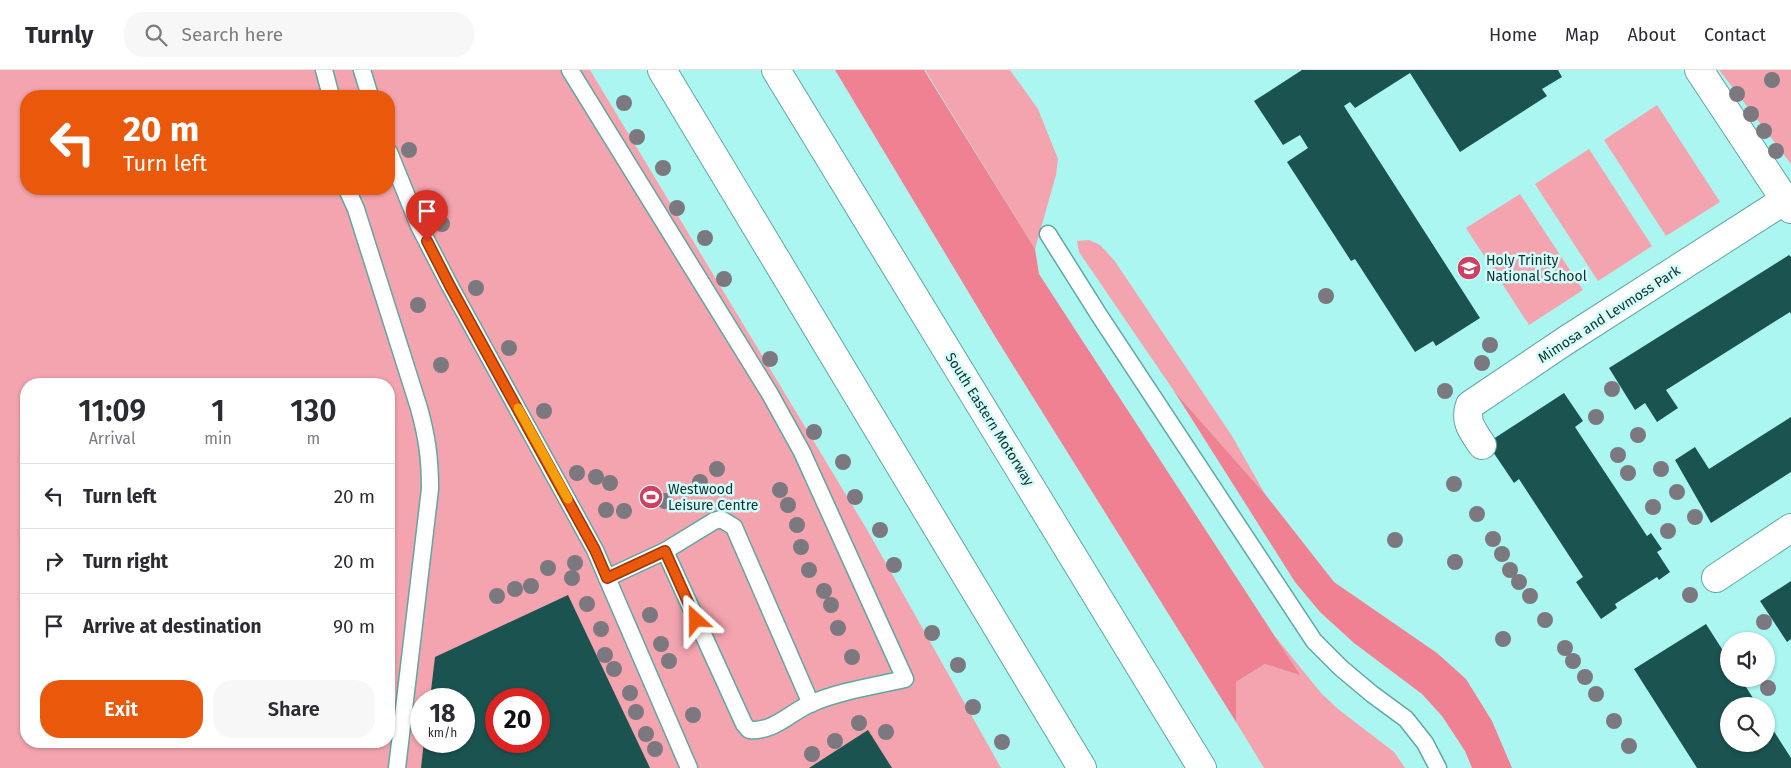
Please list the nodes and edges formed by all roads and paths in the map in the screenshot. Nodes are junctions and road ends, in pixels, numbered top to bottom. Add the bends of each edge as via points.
1 (324, 70) edge
2 (362, 70) edge
3 (570, 70) edge
4 (662, 70) edge
5 (776, 70) edge
6 (1699, 70) edge
7 (329, 90) edge
8 (368, 90) edge
9 (395, 167) edge
10 (350, 195) edge
11 (1788, 204) edge
12 (1048, 234) dead end
13 (1482, 445) dead end
14 (1791, 528) edge
15 (665, 551) junction
16 (607, 578) junction
17 (1716, 578) dead end
18 (811, 704) junction
19 (397, 768) edge
20 (689, 768) edge
21 (1082, 768) edge
22 (1202, 768) edge
23 (1438, 768) edge

1 - 7 lane
2 - 8 lane
3 - 18 lane via 770,394 802,452 905,678
4 - 21 main road
5 - 22 main road, South Eastern Motorway
6 - 11 main road, Mimosa and Levmoss Park
9 - 16 lane via 419,226
10 - 19 lane via 419,408 430,463 430,489
11 - 13 main road, Mimosa and Levmoss Park via 1565,341 1470,405 1467,414 1469,425
12 - 23 lane via 1314,640 1341,668 1406,718
14 - 17 main road
15 - 16 lane
15 - 18 lane via 749,730 765,730
15 - 18 lane via 714,521 721,519 734,527
16 - 20 lane

